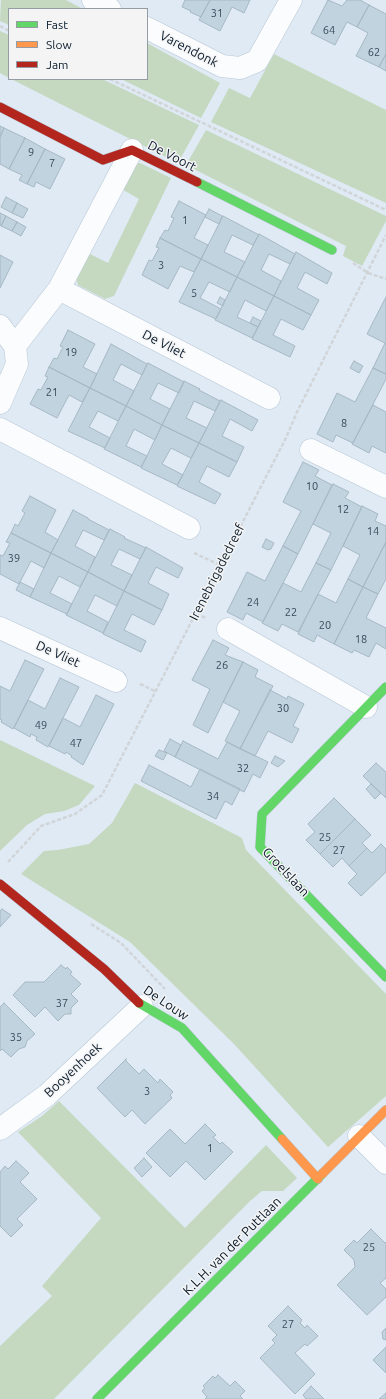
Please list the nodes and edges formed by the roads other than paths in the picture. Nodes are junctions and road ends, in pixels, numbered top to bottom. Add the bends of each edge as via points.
1 (93, 0) edge
2 (291, 0) edge
3 (108, 8) edge
4 (148, 29) edge
5 (0, 107) edge
6 (132, 150) junction
7 (332, 250) dead end
8 (59, 289) junction
9 (0, 326) edge
10 (15, 346) junction
11 (269, 398) dead end
12 (0, 403) edge
13 (0, 429) edge
14 (311, 450) dead end
15 (386, 487) edge
16 (188, 528) dead end
17 (0, 628) edge
18 (228, 629) dead end
19 (116, 681) dead end
20 (386, 687) edge
21 (366, 707) junction
22 (0, 884) edge
23 (386, 977) edge
24 (142, 1006) junction
25 (386, 1110) edge
26 (0, 1129) edge
27 (359, 1136) junction
28 (386, 1163) edge
29 (318, 1179) junction
30 (105, 1396) edge

1 - 3 street
2 - 4 street, Varendonk via 257,61 240,68 222,66
5 - 6 street, De Voort via 103,160
6 - 7 street, De Voort
6 - 8 street
8 - 10 street
8 - 11 street, De Vliet
9 - 10 street
10 - 12 street via 17,364
13 - 16 street
14 - 15 street
17 - 19 street, De Vliet
18 - 21 street
20 - 21 street, Groelslaan
21 - 23 street, Groelslaan via 262,814 260,847
22 - 24 street, De Louw via 104,969
24 - 26 street, Booyenhoek via 47,1095
24 - 29 street, De Louw via 182,1028
25 - 27 street, K.L.H. van der Puttlaan
27 - 28 street
27 - 29 street, K.L.H. van der Puttlaan
29 - 30 street, K.L.H. van der Puttlaan

